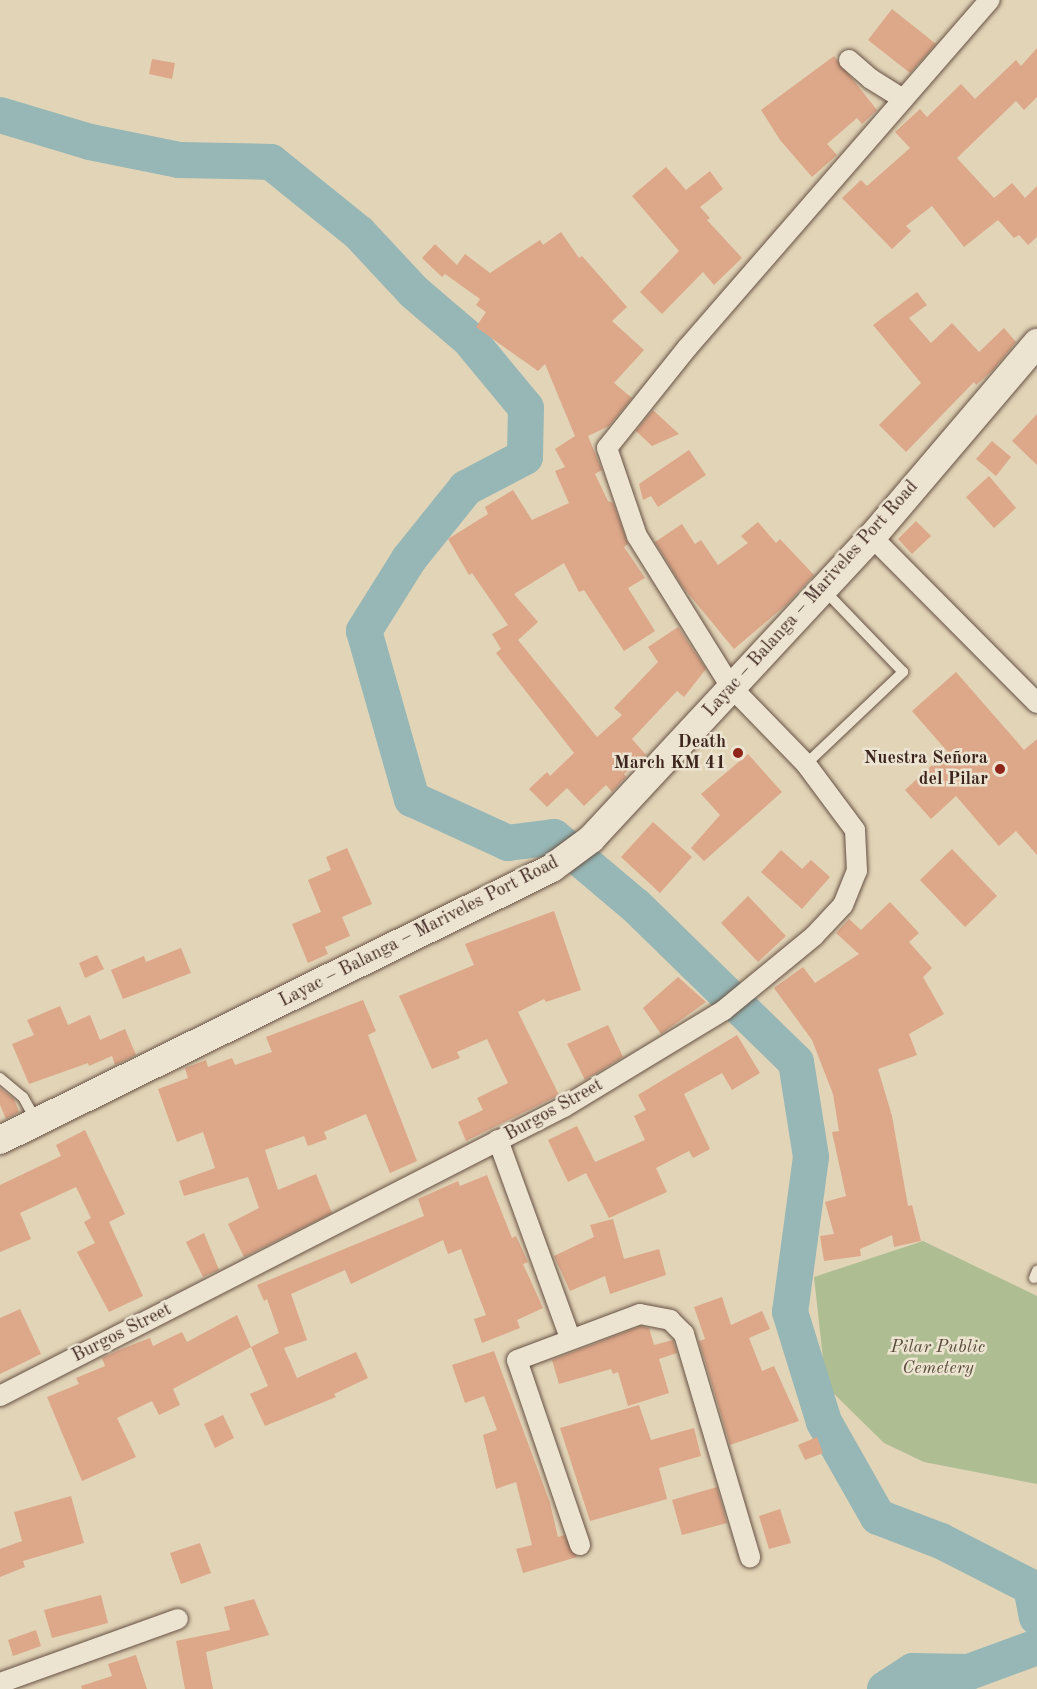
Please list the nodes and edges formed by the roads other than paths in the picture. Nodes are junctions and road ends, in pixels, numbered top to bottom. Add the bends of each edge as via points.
1 (990, 0) edge
2 (849, 60) dead end
3 (903, 99) junction
4 (1037, 343) edge
5 (872, 537) junction
6 (823, 589) junction
7 (731, 687) junction
8 (1037, 703) edge
9 (806, 764) junction
10 (0, 1078) edge
11 (37, 1122) junction
12 (0, 1140) edge
13 (498, 1140) junction
14 (570, 1338) junction
15 (0, 1395) edge
16 (580, 1545) dead end
17 (750, 1557) dead end
18 (178, 1619) dead end
19 (0, 1683) edge

1 - 3 street
2 - 3 street
3 - 7 street, Burgos Street via 688,347 607,448 637,536
4 - 5 main road, Layac – Balanga – Mariveles Port Road
5 - 6 main road, Layac – Balanga – Mariveles Port Road
5 - 8 street
6 - 7 main road, Layac – Balanga – Mariveles Port Road
6 - 9 lane via 903,672
7 - 9 street, Burgos Street
7 - 11 main road, Layac – Balanga – Mariveles Port Road via 591,839 552,868
9 - 13 street, Burgos Street via 855,830 857,871 843,905 762,981 724,1010 564,1107
10 - 11 lane via 23,1097
11 - 12 main road, Layac – Balanga – Mariveles Port Road
13 - 14 street
13 - 15 street, Burgos Street
14 - 16 street via 517,1360
14 - 17 street via 640,1314 670,1320 684,1334
18 - 19 street

